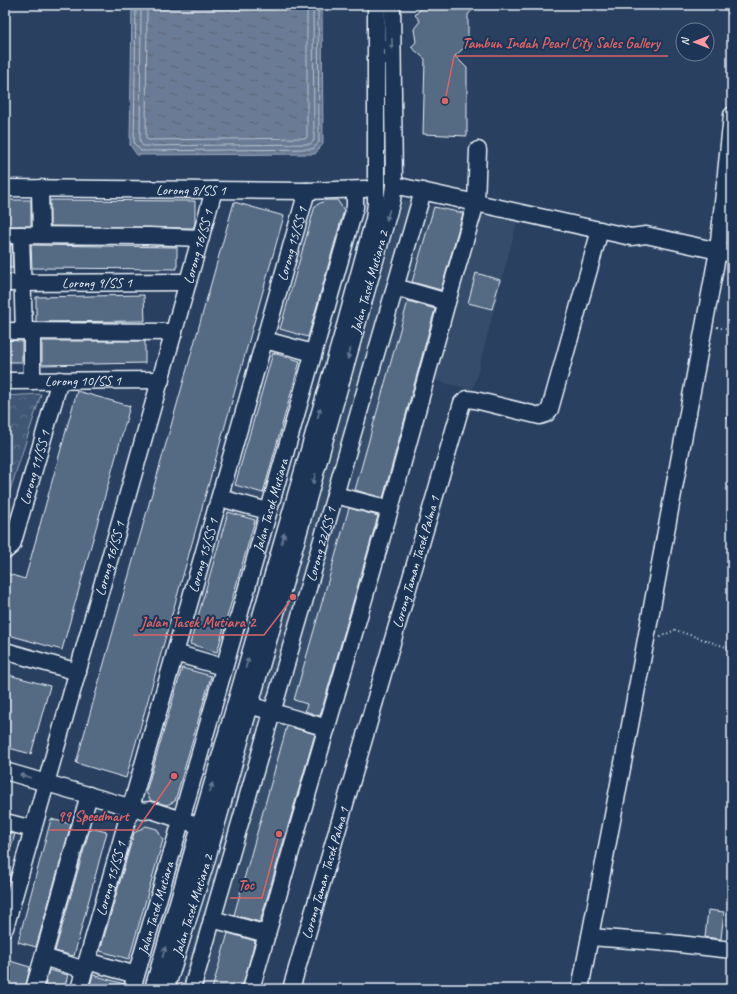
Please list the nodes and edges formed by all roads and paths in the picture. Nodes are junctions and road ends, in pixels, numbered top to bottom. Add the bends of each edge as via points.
1 (380, 6) edge
2 (732, 115) edge
3 (478, 150) dead end
4 (394, 185) junction
5 (376, 187) junction
6 (5, 188) edge
7 (40, 188) junction
8 (214, 190) junction
9 (355, 190) junction
10 (307, 191) junction
11 (423, 191) junction
12 (476, 203) junction
13 (600, 230) junction
14 (5, 235) edge
15 (22, 235) junction
16 (41, 235) junction
17 (201, 238) junction
18 (725, 252) edge
19 (188, 282) junction
20 (5, 283) edge
21 (23, 283) junction
22 (395, 287) junction
23 (447, 302) junction
24 (5, 331) edge
25 (28, 331) junction
26 (174, 332) junction
27 (265, 340) junction
28 (313, 353) junction
29 (60, 380) junction
30 (161, 380) junction
31 (5, 381) edge
32 (32, 381) junction
33 (732, 389) edge
34 (727, 418) dead end
35 (728, 461) dead end
36 (732, 462) edge
37 (335, 495) junction
38 (220, 498) junction
39 (390, 509) junction
40 (268, 511) junction
41 (5, 551) edge
42 (646, 642) junction
43 (732, 649) edge
44 (5, 651) edge
45 (175, 653) junction
46 (223, 668) junction
47 (78, 672) junction
48 (250, 705) junction
49 (272, 712) junction
50 (327, 728) junction
51 (5, 771) edge
52 (46, 782) junction
53 (89, 795) junction
54 (222, 803) junction
55 (137, 809) junction
56 (5, 822) edge
57 (180, 824) junction
58 (33, 829) junction
59 (200, 830) junction
60 (206, 862) junction
61 (212, 919) junction
62 (5, 928) edge
63 (267, 934) junction
64 (590, 938) junction
65 (732, 950) edge
66 (43, 957) junction
67 (86, 966) junction
68 (134, 982) edge
69 (34, 989) edge
70 (79, 989) edge
71 (153, 989) edge
72 (166, 989) edge
73 (192, 989) edge
74 (252, 989) edge
75 (291, 989) edge
76 (580, 989) edge

1 -> 4 street, Jalan Tasek Mutiara 2
1 - 5 street, Jalan Tasek Mutiara 2
2 - 18 street
3 - 12 street
4 - 11 street
4 -> 48 street, Jalan Tasek Mutiara 2 via 392,200
5 - 9 street, Lorong 8/SS 1
59 -> 5 street, Jalan Tasek Mutiara 2 via 345,326 374,219
6 - 7 street, Lorong 8/SS 1
7 - 8 street, Lorong 8/SS 1
7 - 16 street
8 - 10 street, Lorong 8/SS 1
8 - 17 street, Lorong 16/SS 1
9 - 10 street, Lorong 8/SS 1
9 - 28 street, Jalan Tasek Mutiara via 355,207
10 - 27 street, Lorong 15/SS 1
11 - 12 street
11 - 22 street, Lorong 22/SS 1
12 - 13 street
12 - 23 street
13 - 18 street via 631,237 646,235
13 - 75 street, Lorong Taman Tasek Palma 1 via 550,409 540,416 475,400 467,399 462,403
14 - 15 street
15 - 16 street
15 - 21 street
16 - 17 street
17 - 19 street, Lorong 16/SS 1
18 - 42 street
19 - 21 street, Lorong 9/SS 1
19 - 26 street, Lorong 16/SS 1
20 - 21 street, Lorong 9/SS 1
21 - 25 street
22 - 23 street
22 - 37 street, Lorong 22/SS 1
23 - 39 street
24 - 25 street
25 - 26 street
25 - 32 street
26 - 30 street, Lorong 16/SS 1
27 - 28 street
27 - 38 street, Lorong 15/SS 1
28 - 40 street, Jalan Tasek Mutiara
29 - 30 street, Lorong 10/SS 1
29 - 32 street, Lorong 10/SS 1
29 - 41 street, Lorong 11/SS 1 via 12,545
30 - 47 street, Lorong 16/SS 1
31 - 32 street, Lorong 10/SS 1
33 - 34 path
35 - 36 path
37 - 39 street
37 - 49 street, Lorong 22/SS 1
38 - 40 street
38 - 45 street, Lorong 15/SS 1
39 - 50 street
40 - 46 street, Jalan Tasek Mutiara
42 - 43 path via 675,630
42 - 64 street
44 - 47 street
45 - 46 street
45 - 55 street, Lorong 15/SS 1
46 - 57 street, Jalan Tasek Mutiara
47 - 52 street, Lorong 16/SS 1
48 - 49 street
48 - 54 street, Jalan Tasek Mutiara 2
49 - 50 street
49 - 61 street, Lorong 22/SS 1
50 - 63 street
52 -> 51 street
52 - 53 street
52 - 58 street, Lorong 16/SS 1
53 - 55 street
53 - 66 street
54 - 59 street via 213,818
54 - 60 street, Jalan Tasek Mutiara 2
55 - 57 street via 151,810
55 - 67 street, Lorong 15/SS 1
56 - 58 street
57 - 59 street
57 - 68 street, Jalan Tasek Mutiara
58 - 62 street, Lorong 16/SS 1
59 - 60 street via 205,845
71 -> 59 street, Jalan Tasek Mutiara 2
60 - 72 street, Jalan Tasek Mutiara 2
61 - 63 street
61 - 73 street, Lorong 22/SS 1
63 - 74 street
64 - 65 street
64 - 76 street
66 - 67 street
66 - 69 street
67 - 68 street
67 - 70 street, Lorong 15/SS 1

